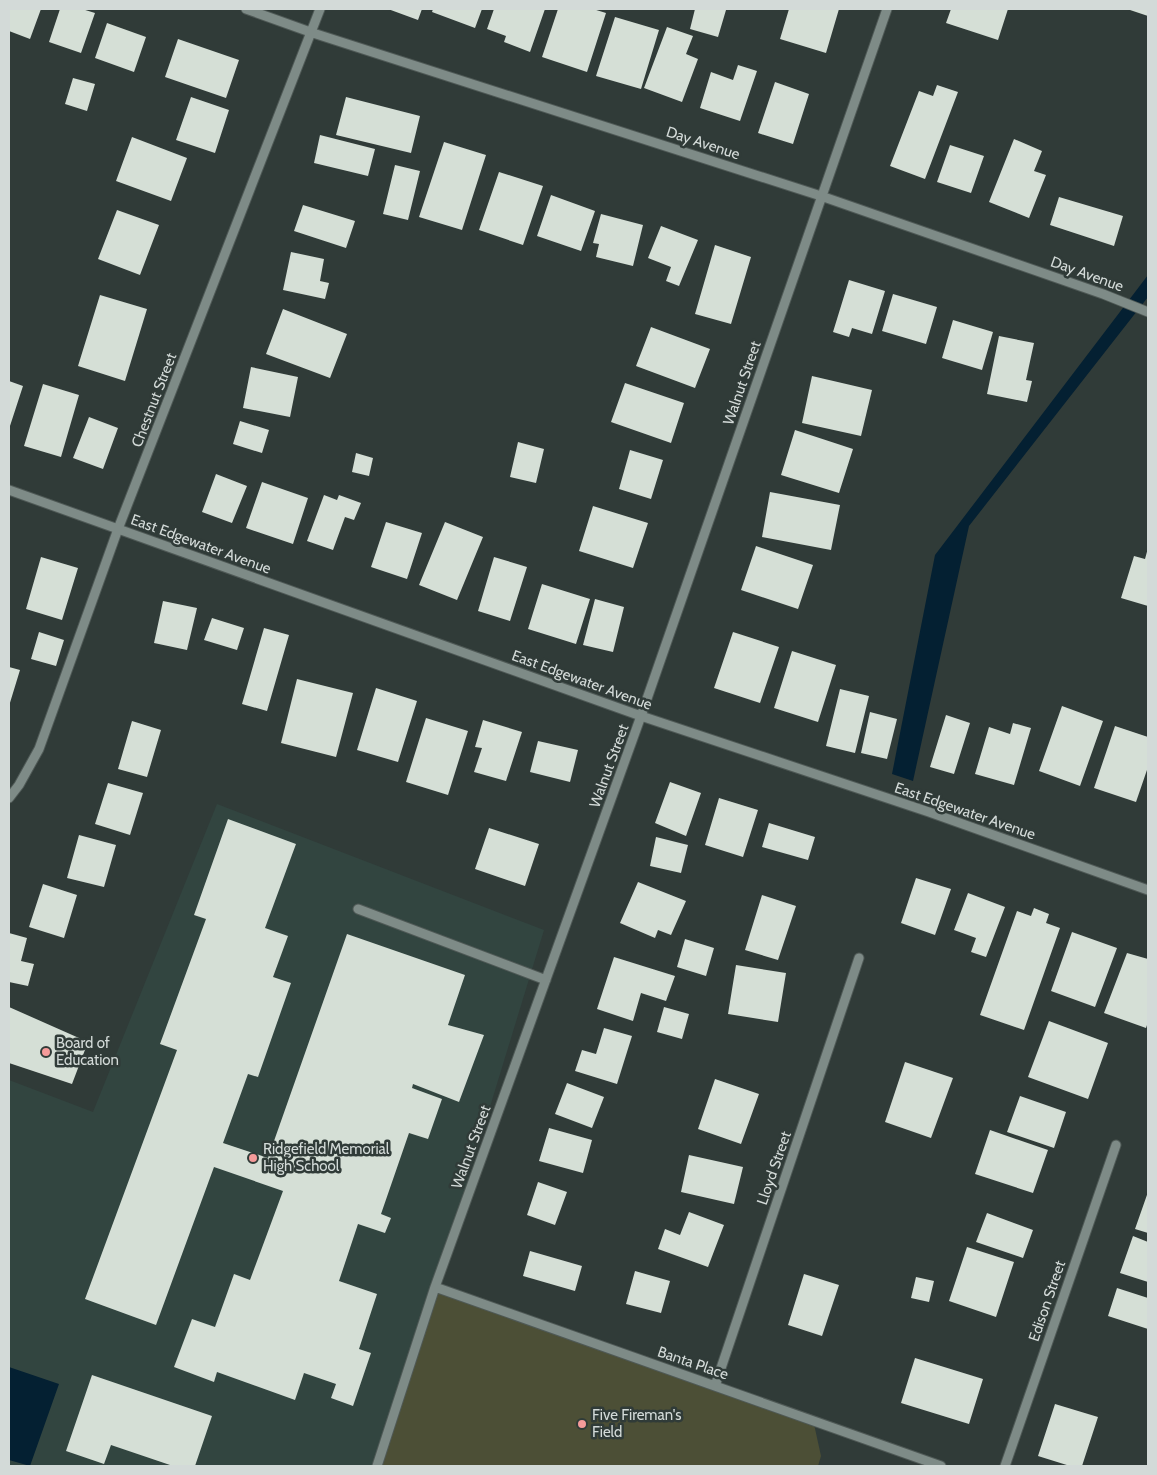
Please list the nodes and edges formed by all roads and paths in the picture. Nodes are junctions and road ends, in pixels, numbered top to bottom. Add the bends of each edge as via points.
1 (246, 9) edge
2 (320, 9) edge
3 (887, 9) edge
4 (313, 32) junction
5 (821, 196) junction
6 (1148, 312) edge
7 (9, 490) edge
8 (118, 529) junction
9 (641, 716) junction
10 (9, 798) edge
11 (1148, 890) edge
12 (358, 909) dead end
13 (859, 958) dead end
14 (546, 980) junction
15 (1116, 1145) dead end
16 (435, 1287) junction
17 (715, 1386) junction
18 (377, 1466) edge
19 (941, 1466) edge
20 (1005, 1466) edge

1 - 4 street, Day Avenue
2 - 4 street, Chestnut Street
3 - 5 street, Walnut Street
4 - 5 street, Day Avenue
4 - 8 street, Chestnut Street
5 - 6 street, Day Avenue
5 - 9 street, Walnut Street
7 - 8 street, East Edgewater Avenue
8 - 9 street, East Edgewater Avenue
8 - 10 street, Chestnut Street via 39,749
9 - 11 street, East Edgewater Avenue via 929,812
9 - 14 street, Walnut Street
12 - 14 street
13 - 17 street, Lloyd Street
14 - 16 street, Walnut Street
15 - 20 street, Edison Street
16 - 17 street, Banta Place
16 - 18 street, Walnut Street
17 - 19 street, Banta Place

